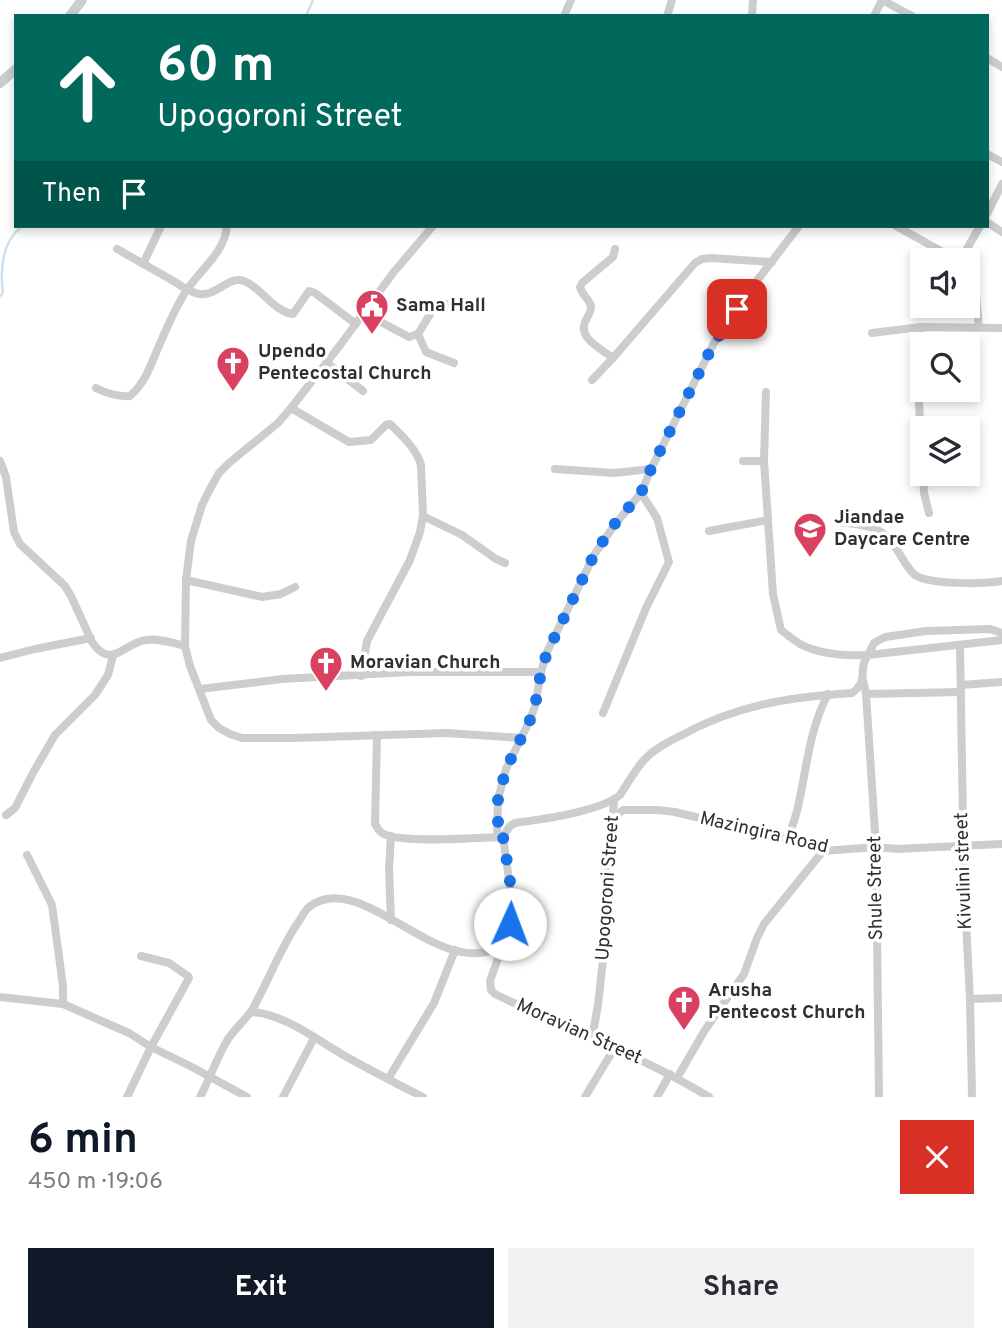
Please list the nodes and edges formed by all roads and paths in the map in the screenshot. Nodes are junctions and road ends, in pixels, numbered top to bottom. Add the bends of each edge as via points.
1 (882, 0) edge
2 (908, 14) edge
3 (14, 71) edge
4 (0, 83) edge
5 (1002, 184) edge
6 (989, 211) edge
7 (160, 228) edge
8 (227, 228) edge
9 (431, 228) edge
10 (798, 228) edge
11 (900, 228) edge
12 (979, 228) edge
13 (936, 248) edge
14 (967, 248) edge
15 (117, 249) dead end
16 (615, 249) dead end
17 (772, 262) junction
18 (143, 264) junction
19 (187, 289) junction
20 (455, 304) dead end
21 (364, 313) junction
22 (978, 318) edge
23 (356, 324) junction
24 (921, 327) junction
25 (979, 327) junction
26 (1002, 329) edge
27 (872, 333) dead end
28 (418, 334) junction
29 (613, 358) junction
30 (327, 363) junction
31 (454, 363) dead end
32 (592, 380) dead end
33 (96, 388) dead end
34 (363, 391) dead end
35 (766, 392) dead end
36 (291, 408) junction
37 (920, 416) edge
38 (0, 461) edge
39 (743, 461) dead end
40 (764, 461) junction
41 (555, 468) dead end
42 (651, 469) junction
43 (924, 486) edge
44 (641, 493) junction
45 (929, 513) dead end
46 (423, 516) junction
47 (768, 520) junction
48 (840, 522) dead end
49 (709, 531) dead end
50 (505, 563) dead end
51 (186, 580) junction
52 (1002, 581) edge
53 (295, 587) dead end
54 (1002, 633) edge
55 (91, 638) junction
56 (1002, 640) edge
57 (960, 645) junction
58 (185, 646) junction
59 (868, 655) junction
60 (113, 656) junction
61 (0, 658) edge
62 (541, 672) junction
63 (361, 676) junction
64 (863, 680) junction
65 (1002, 682) edge
66 (200, 689) junction
67 (961, 689) junction
68 (828, 694) junction
69 (866, 694) junction
70 (603, 713) dead end
71 (377, 735) junction
72 (521, 738) junction
73 (614, 800) junction
74 (6, 815) dead end
75 (613, 817) junction
76 (391, 836) junction
77 (500, 837) junction
78 (788, 839) junction
79 (1002, 844) edge
80 (963, 845) junction
81 (876, 847) junction
82 (823, 851) junction
83 (27, 855) dead end
84 (391, 920) junction
85 (503, 945) junction
86 (455, 950) junction
87 (141, 956) dead end
88 (0, 997) edge
89 (1002, 998) edge
90 (970, 999) junction
91 (63, 1004) junction
92 (251, 1012) junction
93 (314, 1038) junction
94 (592, 1038) junction
95 (615, 1047) junction
96 (151, 1048) junction
97 (210, 1076) junction
98 (673, 1076) junction
99 (388, 1079) junction
100 (127, 1097) edge
101 (200, 1097) edge
102 (247, 1097) edge
103 (283, 1097) edge
104 (423, 1097) edge
105 (586, 1097) edge
106 (657, 1097) edge
107 (709, 1097) edge
108 (879, 1097) edge
109 (972, 1097) edge

1 - 2 street
3 - 4 street
5 - 6 street
7 - 18 street
8 - 19 street via 208,265
9 - 21 street
10 - 17 street
11 - 13 street
12 - 14 street
15 - 18 street
16 - 29 street via 613,257 580,286 591,307 583,326 585,336
17 - 29 street via 711,258 695,263
17 - 42 street via 714,343
18 - 19 street
19 - 23 street via 207,294 238,279 289,314 309,291
19 - 33 street via 136,391 121,397
20 - 28 street via 438,303
21 - 23 street
21 - 28 street via 409,337
22 - 25 street
23 - 30 street
24 - 25 street
24 - 27 street
24 - 37 street
25 - 26 street
28 - 31 street via 426,352
29 - 32 street
30 - 34 street
30 - 36 street
35 - 40 street
36 - 46 street via 349,442 371,440 390,424 419,458
36 - 51 street via 219,474 194,526
38 - 55 street via 13,532 65,586
39 - 40 street
40 - 47 street
41 - 42 street via 614,473
42 - 44 street
43 - 45 street
44 - 62 street via 594,555
44 - 70 street via 656,519 669,562
46 - 50 street
46 - 63 street via 410,560 368,641
47 - 49 street
47 - 59 street via 773,594 781,630 801,645 830,653
48 - 52 street via 872,526 883,533 917,577
51 - 53 street via 262,597
51 - 58 street
54 - 59 street via 990,629 926,631 885,637 874,643
55 - 60 street via 101,653
55 - 61 street
56 - 57 street
57 - 59 street
57 - 67 street, Kivulini street
58 - 60 street via 150,639
58 - 66 street
59 - 64 street
60 - 74 street via 95,695 55,736 15,808
62 - 63 street
62 - 72 street via 535,706
63 - 66 street
64 - 68 street via 852,693
64 - 69 street, Shule Street
65 - 67 street
66 - 71 street via 211,719 242,738
67 - 69 street
67 - 80 street, Kivulini street
68 - 73 street via 754,705 696,727 645,759
68 - 78 street via 810,743
69 - 81 street, Shule Street
71 - 72 street
71 - 76 street via 375,824
72 - 77 street via 498,799
73 - 75 street, Upogoroni Street
73 - 77 street, Upogoroni Street via 515,823
75 - 78 street, Mazingira Road via 623,810 676,812
75 - 94 street, Upogoroni Street via 603,960
76 - 77 street
76 - 84 street
77 - 85 street via 513,908
78 - 82 street, Mazingira Road
79 - 80 street, Mazingira Road
80 - 81 street, Mazingira Road
80 - 90 street, Kivulini street
81 - 82 street, Mazingira Road
81 - 108 street, Shule Street
82 - 98 street via 764,924 744,974
83 - 91 street via 52,905
84 - 86 street
84 - 92 street via 358,901 336,898 308,908
85 - 86 street via 480,953
85 - 94 street, Moravian Street via 489,981 495,994
86 - 99 street via 433,1003
87 - 96 street via 169,963 189,978
88 - 91 street
89 - 90 street
90 - 109 street, Kivulini street
91 - 96 street via 129,1033
92 - 93 street via 290,1023
92 - 97 street via 229,1038
93 - 99 street
93 - 103 street
94 - 95 street, Moravian Street
95 - 98 street, Moravian Street
95 - 105 street
96 - 97 street
96 - 100 street
97 - 101 street
97 - 102 street
98 - 106 street
98 - 107 street, Moravian Street
99 - 104 street

